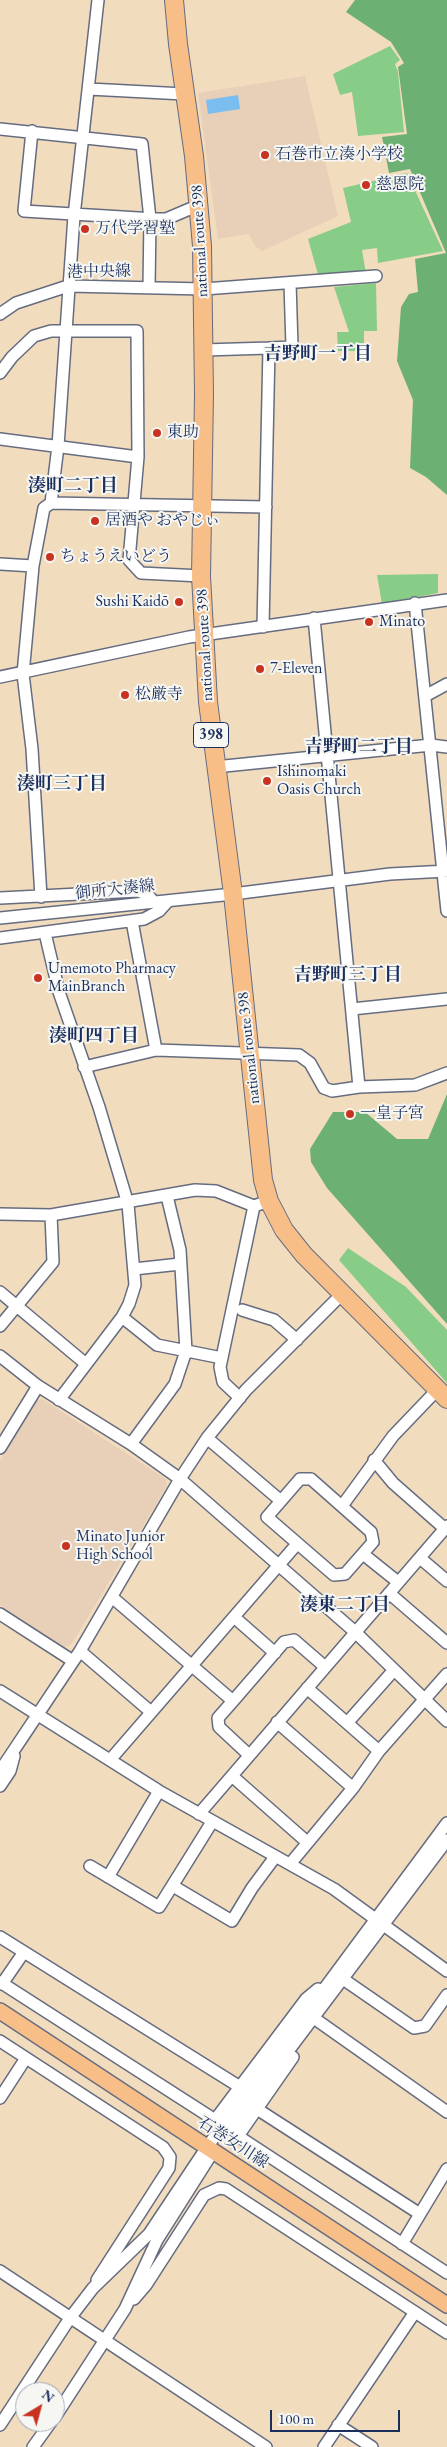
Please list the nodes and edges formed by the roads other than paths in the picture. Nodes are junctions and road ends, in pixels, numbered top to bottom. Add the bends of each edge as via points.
1 (98, 0) edge
2 (174, 0) edge
3 (89, 89) junction
4 (184, 94) junction
5 (0, 128) edge
6 (32, 132) junction
7 (83, 136) junction
8 (199, 205) junction
9 (74, 216) junction
10 (150, 219) junction
11 (376, 276) dead end
12 (290, 283) junction
13 (68, 286) junction
14 (149, 288) junction
15 (204, 289) junction
16 (0, 314) edge
17 (65, 330) junction
18 (269, 348) junction
19 (204, 350) junction
20 (0, 373) edge
21 (0, 439) edge
22 (58, 446) junction
23 (138, 456) junction
24 (51, 503) junction
25 (135, 505) junction
26 (203, 506) junction
27 (266, 507) junction
28 (0, 564) edge
29 (33, 566) junction
30 (201, 576) junction
31 (447, 600) edge
32 (415, 603) junction
33 (314, 618) junction
34 (263, 627) junction
35 (204, 635) junction
36 (23, 674) junction
37 (0, 677) edge
38 (447, 684) edge
39 (425, 696) junction
40 (430, 745) junction
41 (447, 747) edge
42 (326, 756) junction
43 (215, 767) junction
44 (445, 871) edge
45 (339, 881) junction
46 (233, 894) junction
47 (41, 897) junction
48 (0, 898) edge
49 (168, 900) junction
50 (154, 902) junction
51 (447, 911) edge
52 (0, 918) edge
53 (132, 921) junction
54 (45, 933) junction
55 (0, 938) edge
56 (447, 999) edge
57 (352, 1010) junction
58 (156, 1050) junction
59 (249, 1054) junction
60 (84, 1068) junction
61 (447, 1073) edge
62 (359, 1087) junction
63 (167, 1196) junction
64 (262, 1203) junction
65 (128, 1204) junction
66 (0, 1214) edge
67 (51, 1215) junction
68 (180, 1264) junction
69 (134, 1269) junction
70 (0, 1292) edge
71 (342, 1294) junction
72 (17, 1305) junction
73 (242, 1310) dead end
74 (122, 1317) junction
75 (0, 1326) edge
76 (297, 1340) junction
77 (186, 1351) junction
78 (0, 1356) edge
79 (222, 1358) junction
80 (86, 1364) junction
81 (38, 1386) junction
82 (442, 1394) edge
83 (240, 1398) junction
84 (59, 1400) junction
85 (207, 1438) junction
86 (131, 1444) junction
87 (0, 1448) edge
88 (374, 1460) junction
89 (180, 1479) junction
90 (280, 1501) junction
91 (342, 1506) junction
92 (446, 1527) edge
93 (297, 1544) junction
94 (363, 1554) junction
95 (420, 1558) junction
96 (279, 1565) junction
97 (447, 1581) edge
98 (398, 1582) junction
99 (389, 1593) junction
100 (113, 1598) junction
101 (0, 1614) edge
102 (234, 1617) junction
103 (354, 1631) junction
104 (447, 1643) edge
105 (80, 1651) junction
106 (275, 1653) junction
107 (73, 1661) junction
108 (192, 1664) junction
109 (324, 1666) junction
110 (394, 1670) junction
111 (447, 1674) edge
112 (306, 1688) junction
113 (0, 1691) edge
114 (425, 1699) junction
115 (232, 1701) junction
116 (151, 1712) junction
117 (36, 1714) junction
118 (447, 1721) edge
119 (277, 1722) junction
120 (347, 1723) junction
121 (17, 1745) junction
122 (379, 1751) junction
123 (249, 1755) junction
124 (0, 1756) edge
125 (110, 1760) junction
126 (0, 1771) edge
127 (232, 1776) junction
128 (0, 1786) edge
129 (354, 1788) junction
130 (159, 1792) junction
131 (199, 1814) junction
132 (212, 1822) junction
133 (447, 1822) edge
134 (447, 1840) edge
135 (308, 1842) junction
136 (435, 1847) junction
137 (274, 1857) junction
138 (290, 1864) junction
139 (90, 1866) dead end
140 (108, 1877) junction
141 (173, 1886) junction
142 (379, 1922) junction
143 (0, 1937) edge
144 (24, 1952) junction
145 (447, 1971) edge
146 (337, 1981) junction
147 (1, 1983) edge
148 (447, 1995) edge
149 (0, 2011) edge
150 (318, 2021) junction
151 (0, 2041) edge
152 (26, 2058) junction
153 (240, 2087) junction
154 (0, 2098) edge
155 (256, 2110) junction
156 (447, 2112) edge
157 (210, 2149) junction
158 (447, 2169) edge
159 (420, 2214) junction
160 (402, 2244) junction
161 (0, 2271) edge
162 (447, 2274) edge
163 (93, 2288) junction
164 (447, 2305) edge
165 (125, 2309) junction
166 (415, 2312) junction
167 (70, 2318) junction
168 (447, 2333) edge
169 (105, 2341) junction
170 (65, 2402) edge
171 (0, 2425) edge
172 (338, 2425) junction
173 (44, 2432) edge
174 (35, 2445) edge
175 (266, 2447) edge
176 (324, 2447) edge
177 (372, 2447) edge

1 - 3 street
2 - 4 highway, national route 398 / 398
3 - 4 street
3 - 7 street
4 - 8 highway, national route 398 / 398
5 - 6 street
6 - 7 street
6 - 9 street via 24,211
7 - 9 street
7 - 10 street via 142,144
8 - 10 street via 166,218
8 - 15 highway, national route 398 / 398
9 - 10 street
9 - 13 street
10 - 14 street
11 - 12 street, 港中央線
12 - 15 street, 港中央線
12 - 18 street via 292,346
13 - 14 street, 港中央線
13 - 16 street, 港中央線 via 16,303
13 - 17 street
14 - 15 street, 港中央線
15 - 19 highway, national route 398 / 398
17 - 20 street via 34,336
17 - 22 street
17 - 23 street via 137,331
18 - 19 street
18 - 27 street
19 - 26 highway, national route 398 / 398
21 - 22 street
22 - 23 street
22 - 24 street
23 - 25 street
24 - 25 street
24 - 29 street via 44,508
25 - 26 street
25 - 30 street via 129,560 141,573
26 - 27 street
26 - 30 highway, national route 398 / 398
27 - 34 street
28 - 29 street
29 - 36 street
30 - 35 highway, national route 398 / 398
31 - 32 street
32 - 33 street
32 - 39 street
33 - 34 street
33 - 42 street
34 - 35 street
35 - 36 street
35 - 43 highway, national route 398 / 398
36 - 37 street
36 - 47 street via 32,749
38 - 39 street
39 - 40 street
40 - 41 street
40 - 42 street
40 - 44 street
42 - 43 street
42 - 45 street
43 - 46 highway, national route 398 / 398
44 - 45 street, 御所入湊線
44 - 51 street
45 - 46 street, 御所入湊線
45 - 57 street
46 - 49 street, 御所入湊線
46 - 59 highway, national route 398 / 398
47 - 48 street
47 - 50 street via 138,891
49 - 50 street, 御所入湊線
49 - 53 street via 152,916
50 - 52 street, 御所入湊線
53 - 54 street
53 - 58 street
54 - 55 street
54 - 60 street via 59,992
56 - 57 street
57 - 62 street
58 - 59 street
58 - 60 street
59 - 62 street via 299,1055 310,1063 324,1088
59 - 64 highway, national route 398 / 398
60 - 65 street
61 - 62 street via 415,1085
63 - 64 street via 195,1190 216,1191
63 - 65 street
63 - 68 street via 180,1250
64 - 71 highway, national route 398 / 398 via 304,1255
64 - 79 street
65 - 67 street
65 - 69 street
66 - 67 street
67 - 72 street via 53,1262
68 - 69 street
68 - 77 street
69 - 74 street via 134,1293
70 - 72 street
71 - 76 street
71 - 82 highway, national route 398 / 398
72 - 75 street
72 - 80 street
73 - 76 street via 274,1320
74 - 77 street via 157,1345
74 - 80 street
76 - 83 street
77 - 79 street
77 - 86 street via 174,1384
78 - 81 street
79 - 83 street via 223,1382
80 - 84 street
81 - 84 street
81 - 87 street
82 - 88 street via 392,1436
83 - 85 street
84 - 86 street
85 - 89 street
85 - 90 street
86 - 89 street
88 - 91 street
88 - 92 street via 392,1483
89 - 96 street
89 - 100 street
90 - 91 street via 300,1479 311,1479
90 - 93 street via 267,1516
91 - 94 street via 371,1532 373,1542
92 - 95 street
93 - 94 street via 334,1575 345,1574
93 - 96 street
94 - 98 street
95 - 97 street
95 - 98 street
96 - 102 street
96 - 103 street
98 - 99 street
99 - 103 street
99 - 104 street
100 - 105 street
100 - 108 street
101 - 107 street
102 - 106 street
102 - 108 street
103 - 109 street
103 - 110 street
105 - 107 street
105 - 116 street
106 - 109 street via 284,1642 294,1640
106 - 115 street
107 - 117 street
108 - 115 street
108 - 116 street
109 - 112 street
110 - 114 street
110 - 120 street
111 - 114 street
112 - 119 street
112 - 120 street
113 - 117 street
114 - 118 street
114 - 122 street
115 - 123 street via 218,1718 219,1727
116 - 125 street
117 - 121 street
117 - 125 street
119 - 123 street
119 - 129 street
120 - 122 street
121 - 124 street
121 - 126 street
121 - 128 street via 10,1771
122 - 129 street
123 - 127 street
125 - 130 street
127 - 131 street
127 - 135 street
129 - 135 street
130 - 131 street
130 - 140 street
131 - 132 street
132 - 137 street
132 - 141 street
133 - 136 street
134 - 136 street
135 - 138 street
136 - 142 street
137 - 138 street
137 - 141 street via 232,1921
138 - 142 street via 334,1888
139 - 140 street
140 - 141 street via 160,1907
142 - 145 street
142 - 146 street
143 - 144 street
144 - 147 street
144 - 153 street
146 - 148 street via 414,2028 425,2026
146 - 150 street via 329,2006
146 - 153 street via 306,1999
146 - 157 street
147 - 153 street via 215,2120
149 - 157 main road, 石巻女川線
150 - 155 street
150 - 156 street
151 - 152 street
152 - 154 street
152 - 163 street via 163,2147 170,2157 169,2168 110,2256
155 - 159 street
155 - 160 street via 238,2136
157 - 163 street via 149,2234
157 - 164 main road, 石巻女川線
157 - 165 street via 157,2240
158 - 159 street
159 - 160 street
160 - 162 street
161 - 167 street
163 - 167 street
165 - 166 street via 146,2286 204,2195 219,2188 226,2189
165 - 169 street
166 - 168 street
166 - 172 street
167 - 169 street
167 - 171 street
169 - 170 street
169 - 175 street
172 - 176 street
172 - 177 street
173 - 174 street

